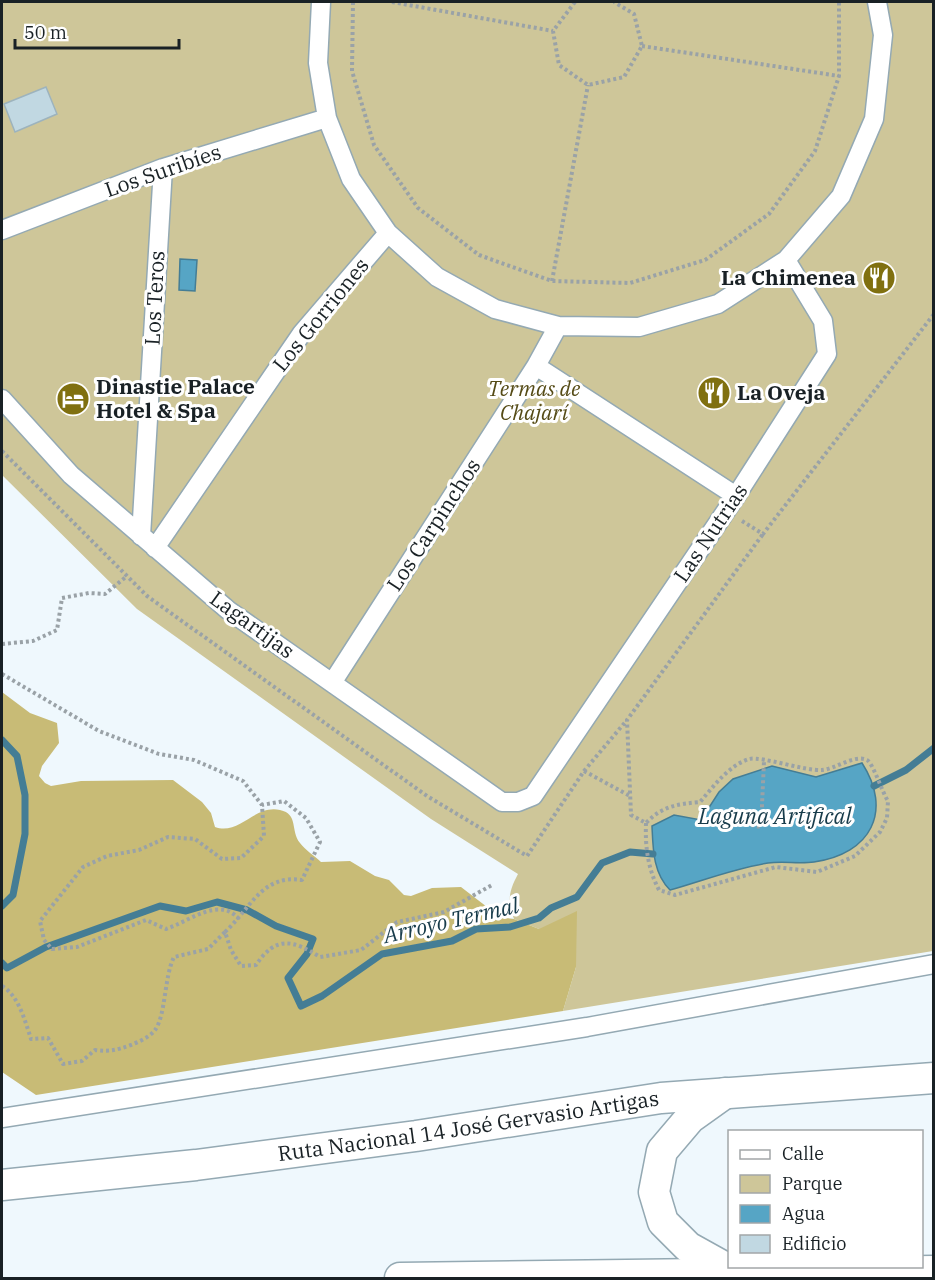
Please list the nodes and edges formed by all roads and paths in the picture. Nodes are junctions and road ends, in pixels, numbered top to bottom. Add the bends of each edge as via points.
1 (321, 2) edge
2 (353, 2) edge
3 (392, 2) edge
4 (575, 2) edge
5 (614, 2) edge
6 (840, 2) edge
7 (877, 2) edge
8 (553, 31) junction
9 (642, 46) junction
10 (839, 76) junction
11 (588, 85) junction
12 (327, 118) junction
13 (163, 168) junction
14 (2, 230) edge
15 (388, 233) junction
16 (786, 260) junction
17 (552, 281) junction
18 (933, 314) edge
19 (558, 326) junction
20 (536, 366) junction
21 (2, 399) edge
22 (736, 496) junction
23 (726, 512) junction
24 (763, 534) junction
25 (148, 542) junction
26 (126, 576) dead end
27 (2, 644) edge
28 (2, 674) edge
29 (332, 683) junction
30 (764, 761) junction
31 (584, 771) dead end
32 (533, 796) joint
33 (630, 796) junction
34 (262, 805) junction
35 (646, 823) junction
36 (751, 825) dead end
37 (492, 885) dead end
38 (239, 919) junction
39 (225, 932) junction
40 (933, 964) edge
41 (2, 986) edge
42 (933, 1078) edge
43 (725, 1093) junction
44 (2, 1118) edge
45 (2, 1185) edge
46 (933, 1271) edge
47 (734, 1273) junction
48 (400, 1278) edge

1 - 12 street via 318,63
2 - 17 path via 352,71 375,145 418,208 479,255
3 - 8 path
4 - 8 path
5 - 9 path via 634,14
6 - 10 path
7 - 16 street via 883,35 874,119 841,196
8 - 11 path via 559,64
9 - 10 path
9 - 11 path via 624,77
10 - 17 path via 815,151 769,214 705,260 630,283
11 - 17 path
12 - 13 street, Los Suribíes
12 - 15 street via 351,179
13 - 14 street, Los Suribíes
13 - 25 street, Los Teros
15 - 19 street via 437,277 495,309
15 - 25 street, Los Gorriones via 302,333
16 - 19 street via 706,308 639,327
16 - 22 street, Las Nutrias via 823,321 827,354
18 - 24 path
19 - 20 street, Los Carpinchos
20 - 22 street
20 - 29 street, Los Carpinchos
21 - 25 street, Lagartijas via 71,475
22 - 23 street, Las Nutrias
23 - 24 path
23 - 32 street, Las Nutrias
24 - 33 path via 627,720
25 - 29 street, Lagartijas via 228,610
26 - 27 path via 105,594 62,598 57,630 33,641
28 - 34 path via 99,731 159,754 194,760 243,781
29 - 32 street, Lagartijas via 502,802 518,802
30 - 35 path via 751,759 729,770 700,802 672,806
30 - 35 path via 824,770 858,759 867,760 874,766 888,801 887,818 880,831 855,856 817,872 776,867 675,895 659,890 648,858
30 - 36 path via 761,827
31 - 33 path
33 - 35 path via 631,815
34 - 38 path via 284,801 306,818 320,842 302,880 285,878 258,892
34 - 38 path via 264,836 241,858 222,859 195,839 168,837 139,850 107,856 83,867 40,921 44,940 52,950 77,947 146,920 166,929 213,908 231,910
37 - 39 path via 444,912 398,922 361,950 320,957 297,943 271,947 256,965 241,966
38 - 39 path
39 - 41 path via 208,949 174,957 167,970 155,1030 110,1053 94,1050 82,1061 63,1064 48,1038 31,1039 20,1008
40 - 44 street via 587,1027
42 - 43 highway, Ruta Nacional 14 José Gervasio Artigas
43 - 45 highway, Ruta Nacional 14 José Gervasio Artigas via 558,1112 416,1136 196,1165
43 - 47 highway via 690,1118 662,1151 654,1192 663,1222 671,1231 688,1248
46 - 47 highway
47 - 48 highway

